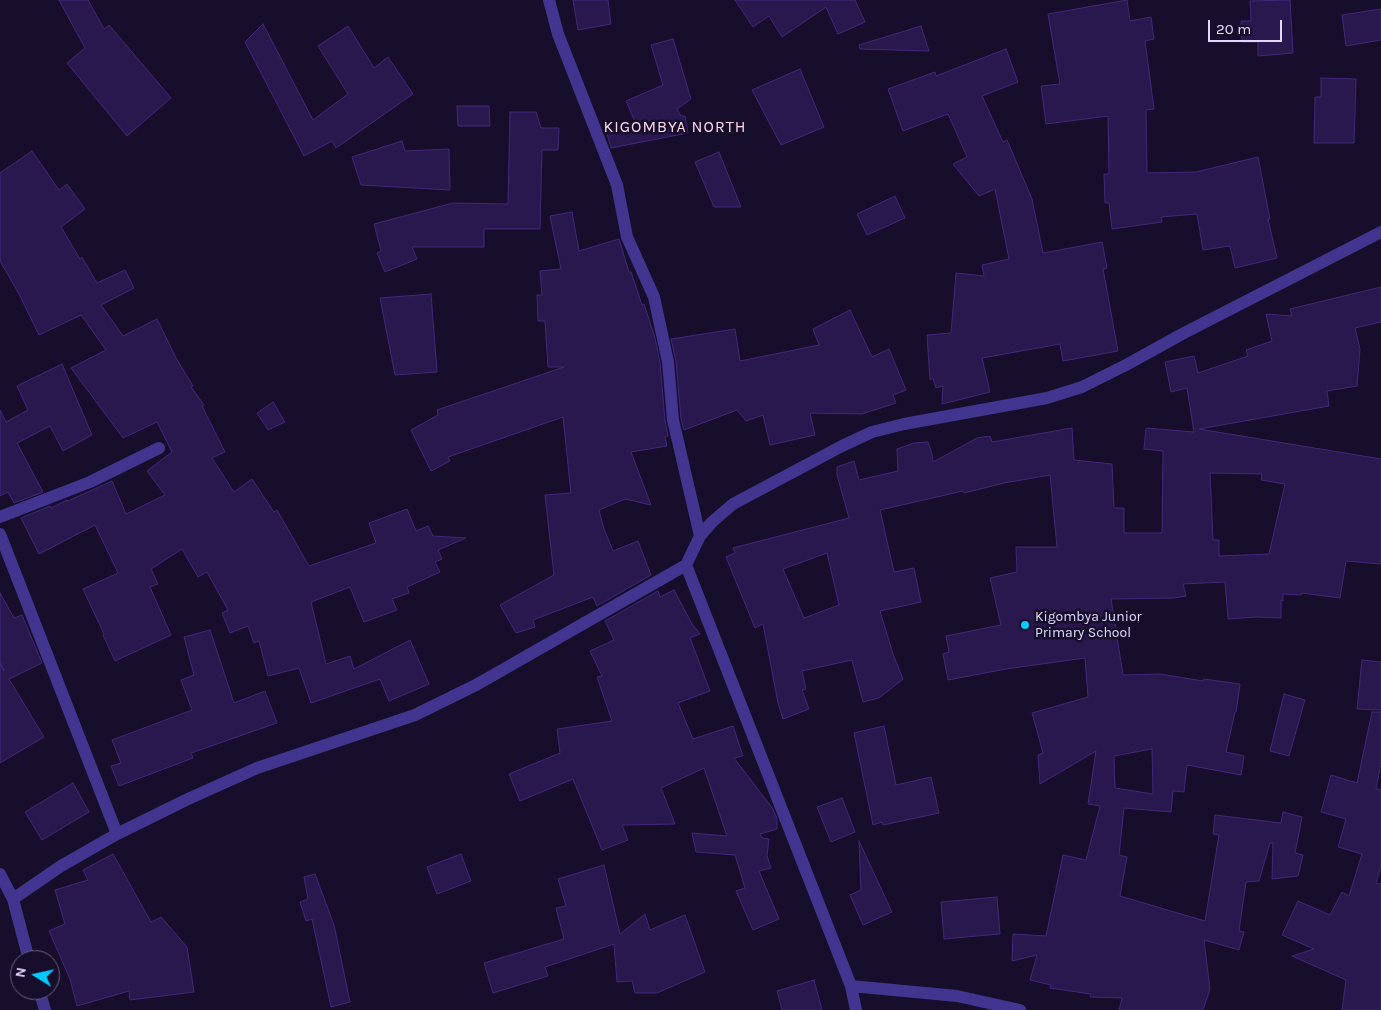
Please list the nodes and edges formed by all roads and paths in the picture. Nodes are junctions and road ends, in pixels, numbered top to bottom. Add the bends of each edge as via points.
1 (550, 0) edge
2 (1381, 232) edge
3 (159, 448) dead end
4 (0, 517) edge
5 (0, 534) edge
6 (700, 536) junction
7 (686, 565) junction
8 (117, 834) junction
9 (0, 874) edge
10 (13, 899) junction
11 (26, 950) edge
12 (851, 986) junction
13 (856, 1010) edge
14 (1020, 1010) edge

1 - 6 street via 561,42 617,185 627,237 654,297 668,362 673,420
2 - 6 street via 1082,387 1047,398 940,416 872,432 733,504
3 - 4 street via 90,482
5 - 8 street
6 - 7 street
7 - 8 street via 476,685 415,715 257,768
7 - 12 street
8 - 10 street via 61,866
9 - 10 street
10 - 11 street
12 - 13 street
12 - 14 street via 957,996

